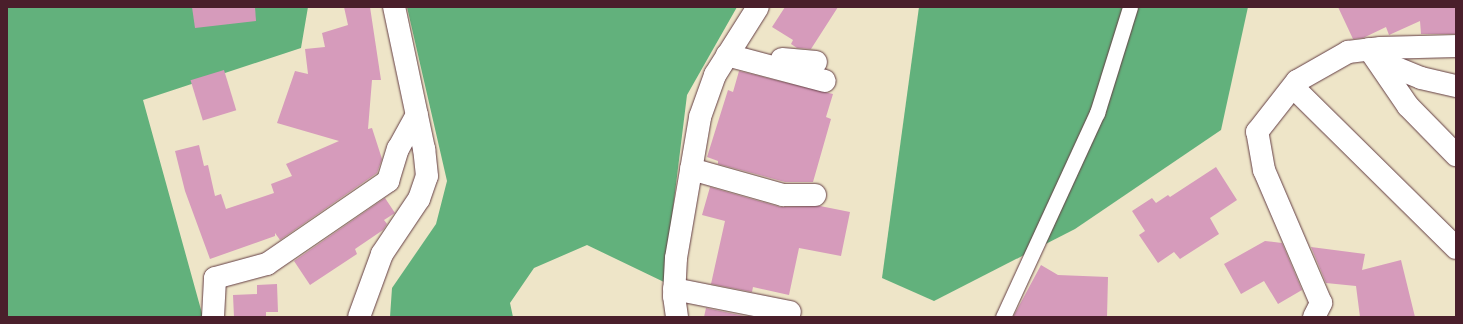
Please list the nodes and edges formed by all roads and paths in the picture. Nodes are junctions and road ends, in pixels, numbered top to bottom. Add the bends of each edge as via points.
1 (394, 7) edge
2 (758, 7) edge
3 (1130, 7) edge
4 (1456, 46) edge
5 (1369, 49) junction
6 (727, 55) junction
7 (816, 62) dead end
8 (825, 81) dead end
9 (1456, 86) edge
10 (1293, 87) junction
11 (417, 115) junction
12 (1456, 155) edge
13 (691, 169) junction
14 (815, 195) dead end
15 (1456, 248) edge
16 (674, 289) junction
17 (790, 312) dead end
18 (213, 317) edge
19 (359, 317) edge
20 (677, 317) edge
21 (1003, 317) edge
22 (1314, 317) edge

1 - 11 street
2 - 6 street
3 - 21 lane via 1097,113
4 - 5 street
5 - 9 street via 1394,67 1421,78
5 - 10 street via 1348,52 1297,81
5 - 12 street via 1408,106
6 - 7 street
6 - 8 street
6 - 13 street via 715,75 700,117
10 - 15 street
10 - 22 street via 1257,132 1264,170 1320,303
11 - 18 street via 398,149 388,180 266,264 215,278
11 - 19 street via 427,176 419,199 382,254
13 - 14 street via 783,195
13 - 16 street via 676,258
16 - 17 street
16 - 20 street

